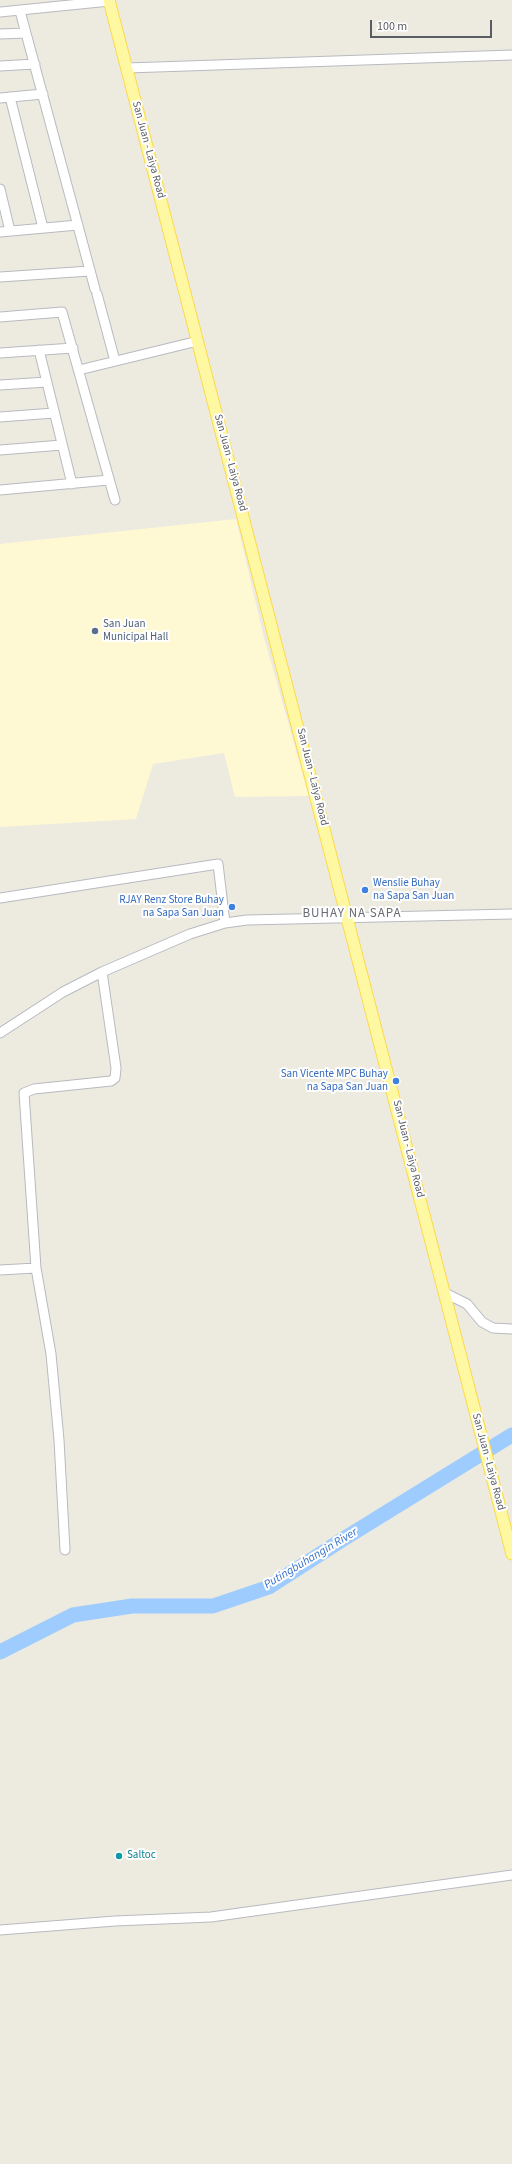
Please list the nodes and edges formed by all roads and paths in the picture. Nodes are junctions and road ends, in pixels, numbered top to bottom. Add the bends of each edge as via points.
1 (110, 1) edge
2 (39, 4) edge
3 (20, 11) junction
4 (0, 12) edge
5 (26, 33) junction
6 (0, 34) edge
7 (512, 55) edge
8 (34, 64) junction
9 (0, 66) edge
10 (127, 68) junction
11 (43, 94) junction
12 (10, 97) junction
13 (0, 98) edge
14 (1, 196) edge
15 (78, 225) junction
16 (43, 228) junction
17 (10, 231) junction
18 (0, 232) edge
19 (90, 271) junction
20 (0, 277) edge
21 (0, 317) edge
22 (198, 341) junction
23 (73, 348) junction
24 (40, 350) junction
25 (0, 353) edge
26 (115, 361) junction
27 (79, 370) junction
28 (47, 382) junction
29 (0, 385) edge
30 (54, 413) junction
31 (0, 417) edge
32 (62, 445) junction
33 (0, 450) edge
34 (109, 480) junction
35 (72, 484) junction
36 (0, 490) edge
37 (115, 500) dead end
38 (0, 898) edge
39 (512, 914) edge
40 (348, 918) junction
41 (226, 923) junction
42 (102, 972) junction
43 (0, 1033) edge
44 (36, 1268) junction
45 (0, 1270) edge
46 (445, 1293) junction
47 (512, 1328) edge
48 (65, 1550) dead end
49 (512, 1554) edge
50 (512, 1875) edge
51 (0, 1930) edge

1 - 2 street
1 - 10 main road, San Juan - Laiya Road
2 - 3 street
3 - 4 street
3 - 5 street
5 - 6 street
5 - 8 street
7 - 10 street
8 - 9 street
8 - 11 street
10 - 22 main road, San Juan - Laiya Road
11 - 12 street
11 - 15 street
12 - 13 street
12 - 16 street
14 - 17 street
15 - 16 street
15 - 19 street
16 - 17 street
17 - 18 street
19 - 20 street
19 - 26 street
21 - 23 street via 62,312
22 - 26 street
22 - 40 main road, San Juan - Laiya Road
23 - 24 street
23 - 27 street
24 - 25 street
24 - 28 street
26 - 27 street
27 - 34 street
28 - 29 street
28 - 30 street
30 - 31 street
30 - 32 street
32 - 33 street
32 - 35 street
34 - 35 street
34 - 37 street
35 - 36 street
38 - 41 street via 218,864
39 - 40 street
40 - 41 street via 247,920
40 - 46 main road, San Juan - Laiya Road
41 - 42 street via 190,934
42 - 43 street via 63,992
42 - 44 street via 116,1068 115,1078 111,1081 34,1089 24,1093
44 - 45 street
44 - 48 street via 51,1354
46 - 47 street via 467,1304 482,1322 493,1328
46 - 49 main road, San Juan - Laiya Road
50 - 51 street via 211,1917

